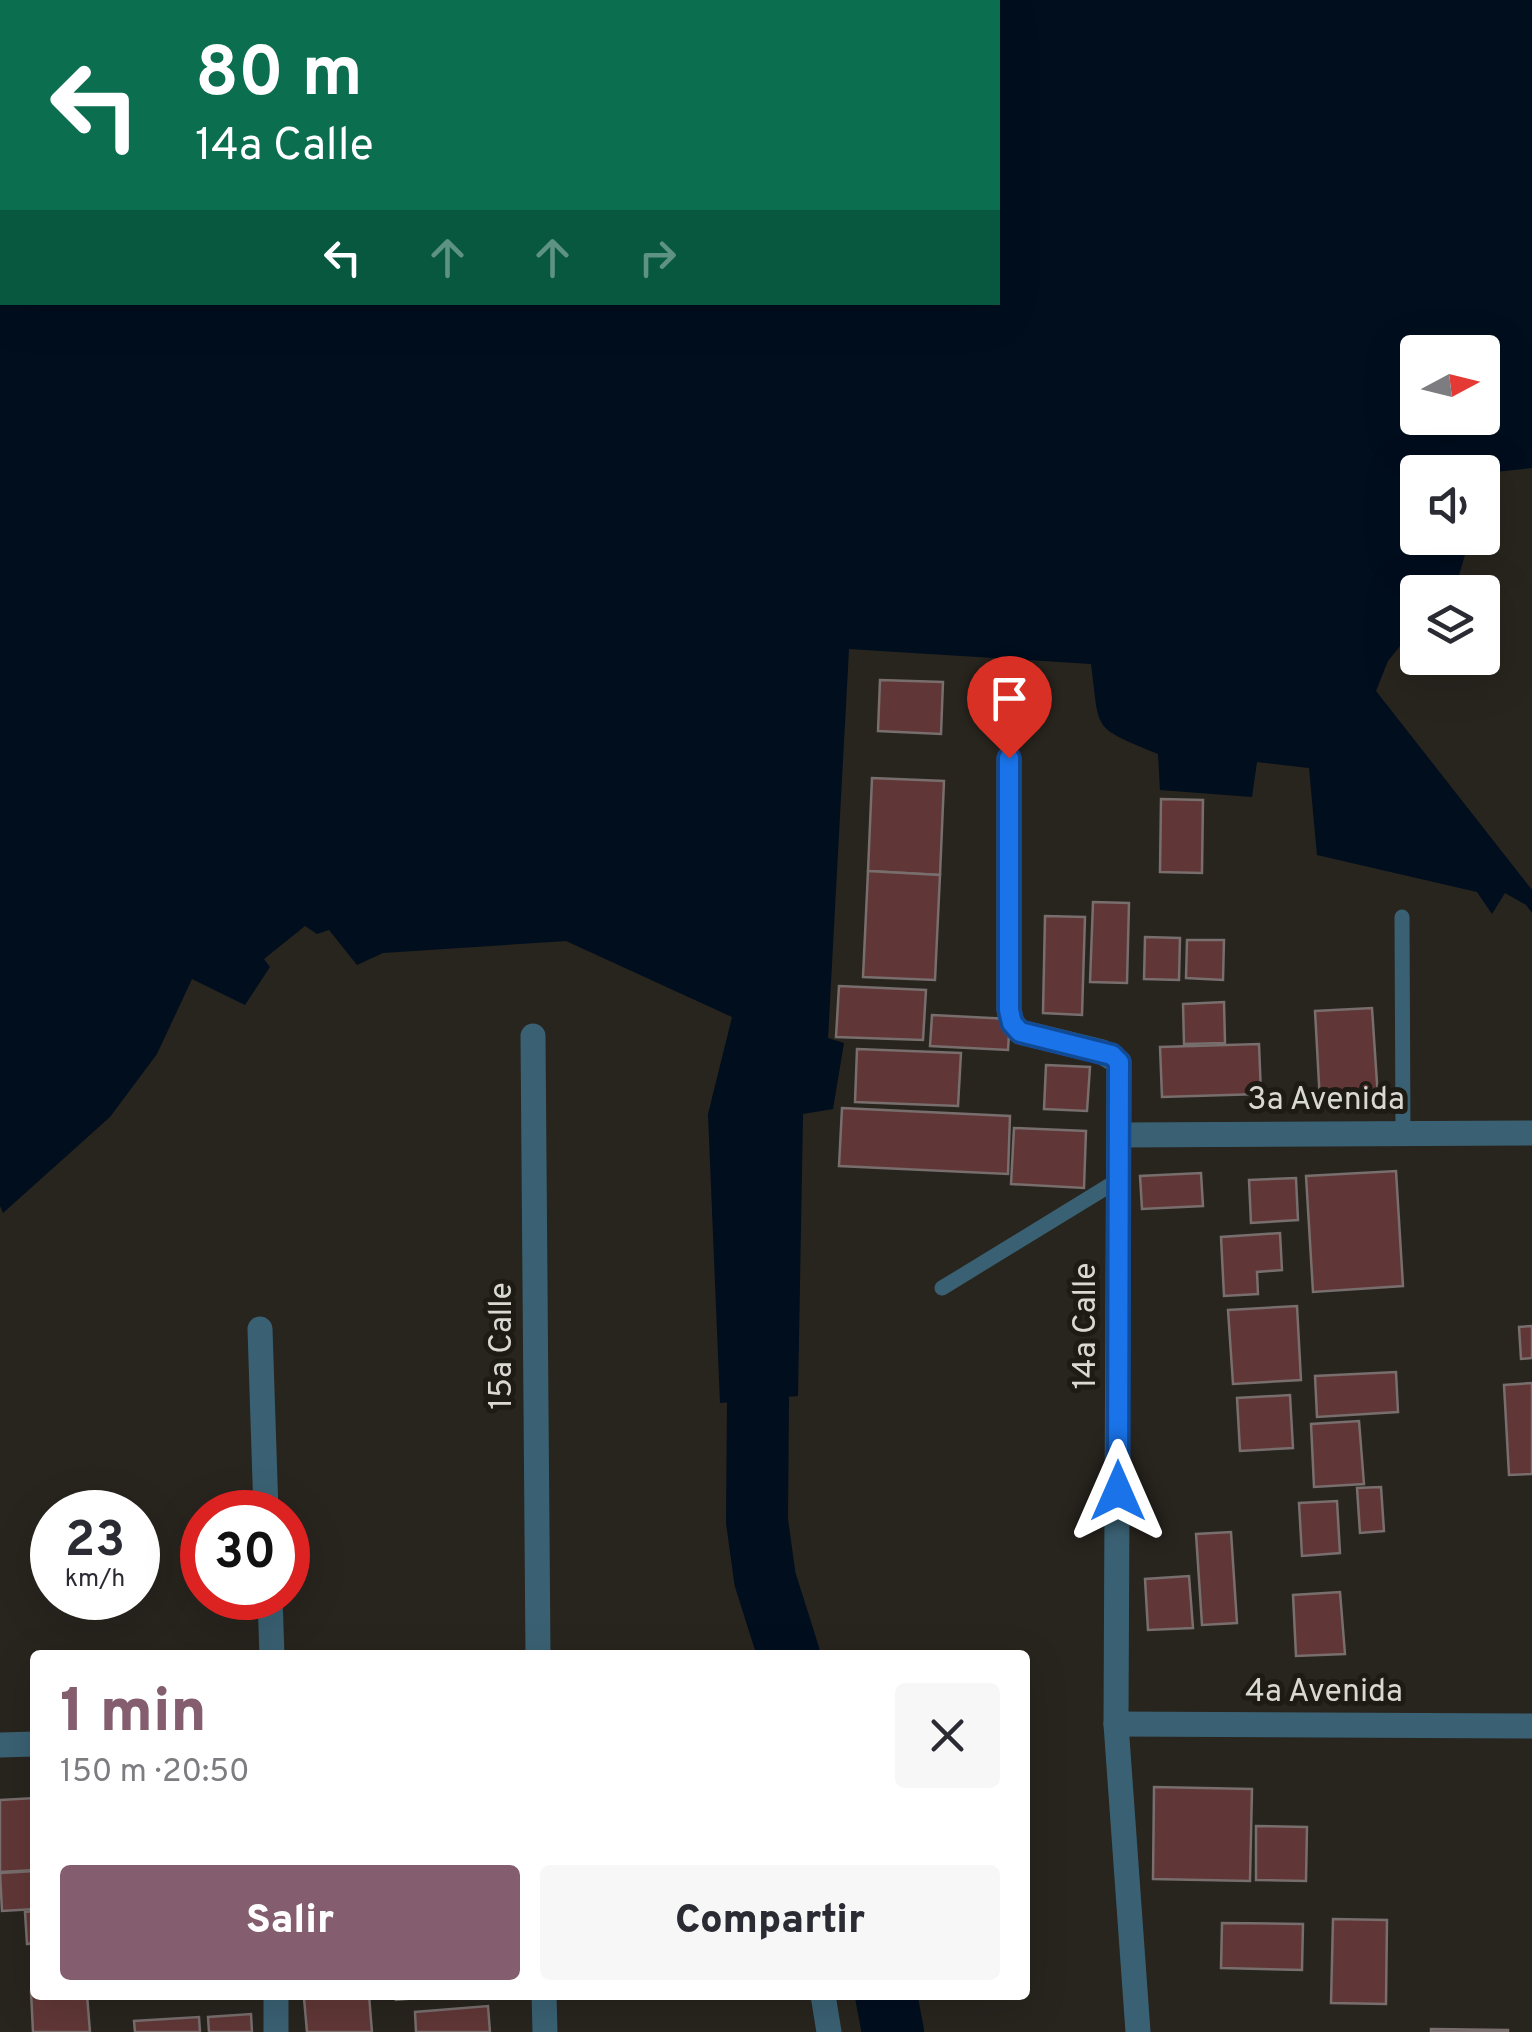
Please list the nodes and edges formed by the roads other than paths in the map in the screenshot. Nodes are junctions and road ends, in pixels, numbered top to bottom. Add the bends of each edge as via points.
1 (1009, 758) dead end
2 (1402, 916) dead end
3 (534, 1036) dead end
4 (1532, 1133) edge
5 (1403, 1134) junction
6 (1120, 1135) junction
7 (1120, 1179) junction
8 (942, 1288) dead end
9 (260, 1329) dead end
10 (265, 1490) edge
11 (271, 1620) edge
12 (272, 1650) edge
13 (538, 1650) edge
14 (1116, 1724) junction
15 (1532, 1726) edge
16 (30, 1744) edge
17 (0, 1745) edge
18 (276, 2000) edge
19 (544, 2000) edge
20 (824, 2000) edge
21 (276, 2032) edge
22 (545, 2032) edge
23 (829, 2032) edge
24 (1138, 2032) edge

1 - 6 street, 14a Calle via 1012,1023 1020,1032 1119,1062
2 - 5 lane
3 - 13 street, 15a Calle
4 - 5 street, 3a Avenida
5 - 6 street, 3a Avenida
6 - 7 street, 14a Calle
7 - 8 lane
7 - 14 street, 14a Calle
9 - 10 street
11 - 12 street
14 - 15 street, 4a Avenida
14 - 24 street, 14a Calle
16 - 17 street
18 - 21 street
19 - 22 street
20 - 23 street

